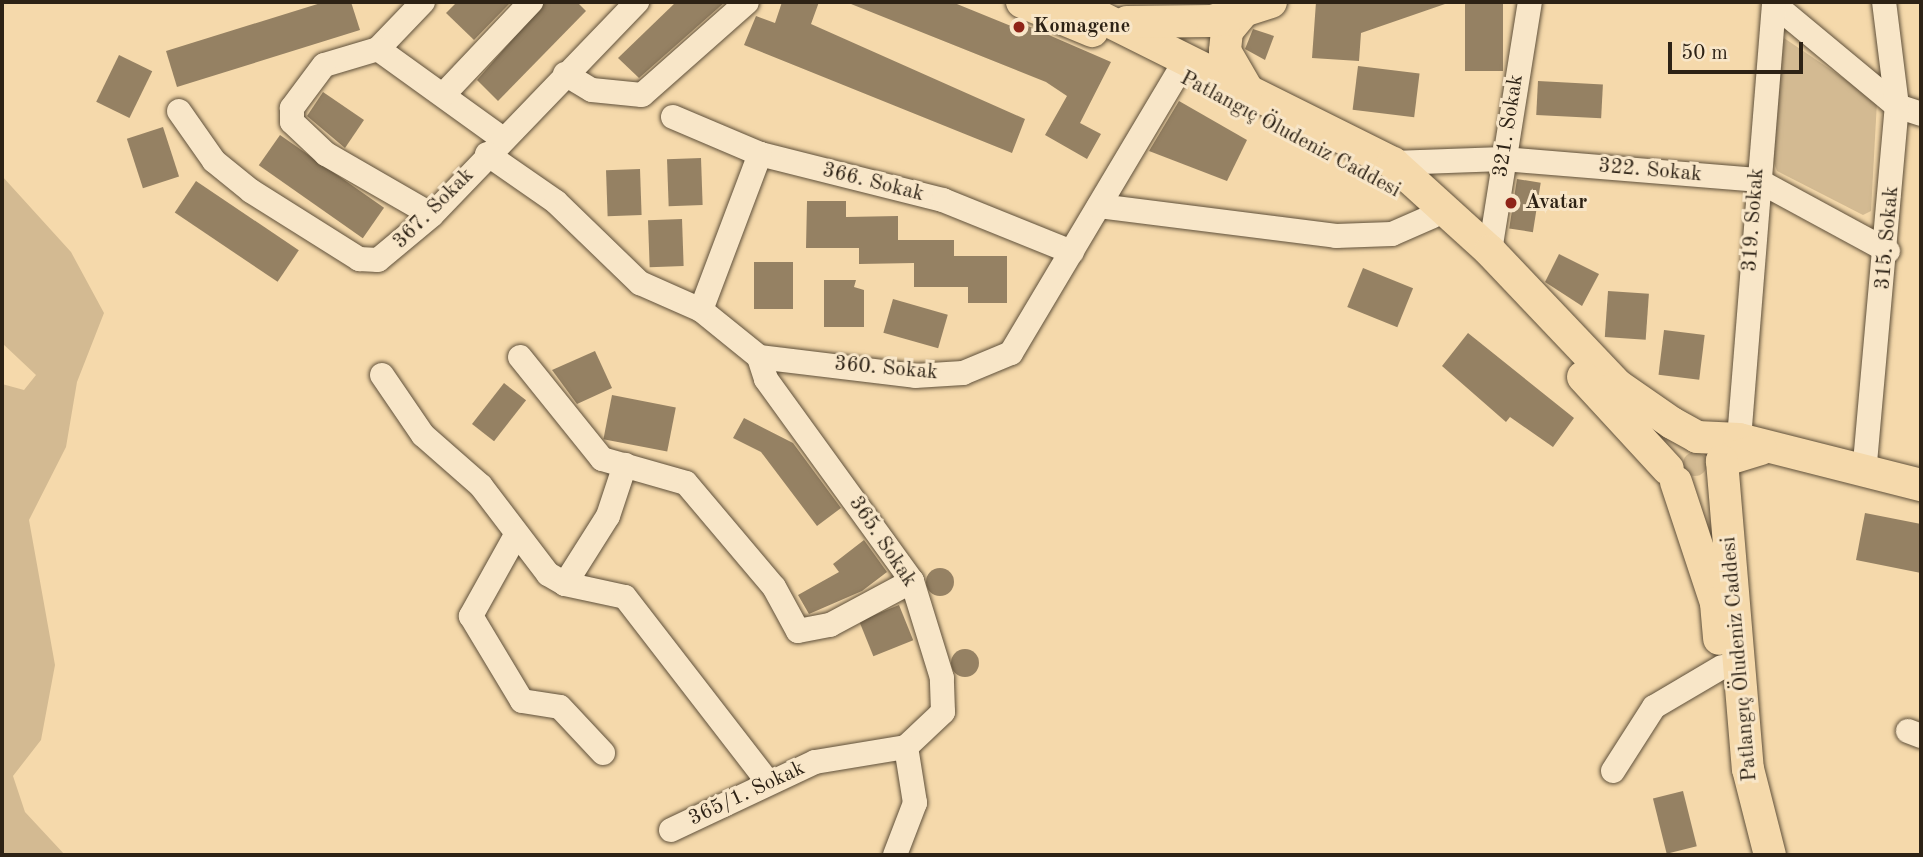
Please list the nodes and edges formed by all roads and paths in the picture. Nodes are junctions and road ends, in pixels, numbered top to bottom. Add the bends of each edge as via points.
1 (423, 2) edge
2 (531, 2) edge
3 (637, 2) edge
4 (747, 2) edge
5 (1022, 2) edge
6 (1070, 2) edge
7 (1530, 2) edge
8 (1884, 2) edge
9 (1774, 3) edge
10 (1257, 7) edge
11 (1119, 21) junction
12 (1212, 21) junction
13 (378, 49) junction
14 (1181, 67) junction
15 (565, 74) junction
16 (1247, 89) junction
17 (444, 94) junction
18 (1897, 106) junction
19 (179, 111) dead end
20 (1921, 114) edge
21 (673, 117) dead end
22 (495, 146) junction
23 (760, 155) junction
24 (1503, 159) junction
25 (1393, 163) junction
26 (1757, 180) junction
27 (1099, 206) junction
28 (432, 215) junction
29 (1431, 217) junction
30 (1490, 251) junction
31 (1888, 251) junction
32 (1072, 252) junction
33 (701, 310) junction
34 (520, 357) dead end
35 (759, 357) junction
36 (382, 375) dead end
37 (1698, 437) junction
38 (1741, 450) junction
39 (625, 466) junction
40 (1864, 474) junction
41 (1672, 476) junction
42 (1921, 485) edge
43 (516, 535) junction
44 (912, 581) junction
45 (565, 584) junction
46 (1722, 667) junction
47 (906, 747) junction
48 (603, 753) dead end
49 (1613, 771) dead end
50 (768, 782) junction
51 (671, 830) dead end
52 (895, 855) edge
53 (1751, 855) edge
54 (1770, 855) edge

1 - 13 street
2 - 17 street
3 - 15 street, 367. Sokak
4 - 15 street via 642,95 592,90
5 - 14 main road, Patlangıç Öludeniz Caddesi
6 - 11 main road, Patlangıç Öludeniz Caddesi
7 - 24 street, 321. Sokak
8 - 18 street, 315. Sokak
9 - 18 street
9 - 26 street, 319. Sokak
10 - 12 main road
10 - 16 main road via 1227,30 1225,51
11 - 12 main road
11 - 14 main road, Patlangıç Öludeniz Caddesi
12 - 14 main road
13 - 17 street
13 - 28 street via 324,65 292,108 292,121 327,154
14 - 16 main road, Patlangıç Öludeniz Caddesi
14 - 27 street, 360. Sokak
14 - 29 main road, Patlangıç Öludeniz Caddesi via 1395,187
15 - 22 street, 367. Sokak
16 - 25 main road, Patlangıç Öludeniz Caddesi
17 - 22 street
18 - 20 street
18 - 31 street, 315. Sokak
19 - 28 street, 367. Sokak via 214,161 359,259 378,260 397,249
21 - 23 street, 366. Sokak
22 - 28 street, 367. Sokak
22 - 33 street via 640,283
23 - 32 street, 366. Sokak via 943,200
23 - 33 street
24 - 25 street, 322. Sokak
24 - 26 street, 322. Sokak
24 - 30 street, 321. Sokak
25 - 30 main road, Patlangıç Öludeniz Caddesi
26 - 31 street, 322. Sokak
26 - 38 street, 319. Sokak
27 - 29 street via 1336,236 1392,234
27 - 32 street, 360. Sokak
29 - 41 main road, Patlangıç Öludeniz Caddesi
30 - 37 main road, Patlangıç Öludeniz Caddesi via 1617,385
31 - 40 street, 315. Sokak
32 - 35 street, 360. Sokak via 1012,353 963,373 915,376
33 - 35 street
34 - 39 street via 602,459
35 - 44 street, 365. Sokak via 766,379
36 - 43 street via 423,435 481,486
37 - 38 main road, Patlangıç Öludeniz Caddesi
37 - 41 main road via 1675,445
38 - 40 main road
38 - 41 main road via 1706,488
38 - 54 main road, Patlangıç Öludeniz Caddesi via 1748,769
39 - 44 street via 686,483 774,587 798,631 831,625
39 - 45 street via 608,516
40 - 42 main road
41 - 46 main road, Patlangıç Öludeniz Caddesi via 1716,603
43 - 45 street
43 - 48 street via 471,616 522,701 560,707
44 - 47 street, 365. Sokak via 942,678 943,712
45 - 50 street via 625,597
46 - 49 street via 1654,707
46 - 53 main road, Patlangıç Öludeniz Caddesi via 1737,815
47 - 50 street, 365/1. Sokak via 816,762
47 - 52 street via 915,803
50 - 51 street, 365/1. Sokak

